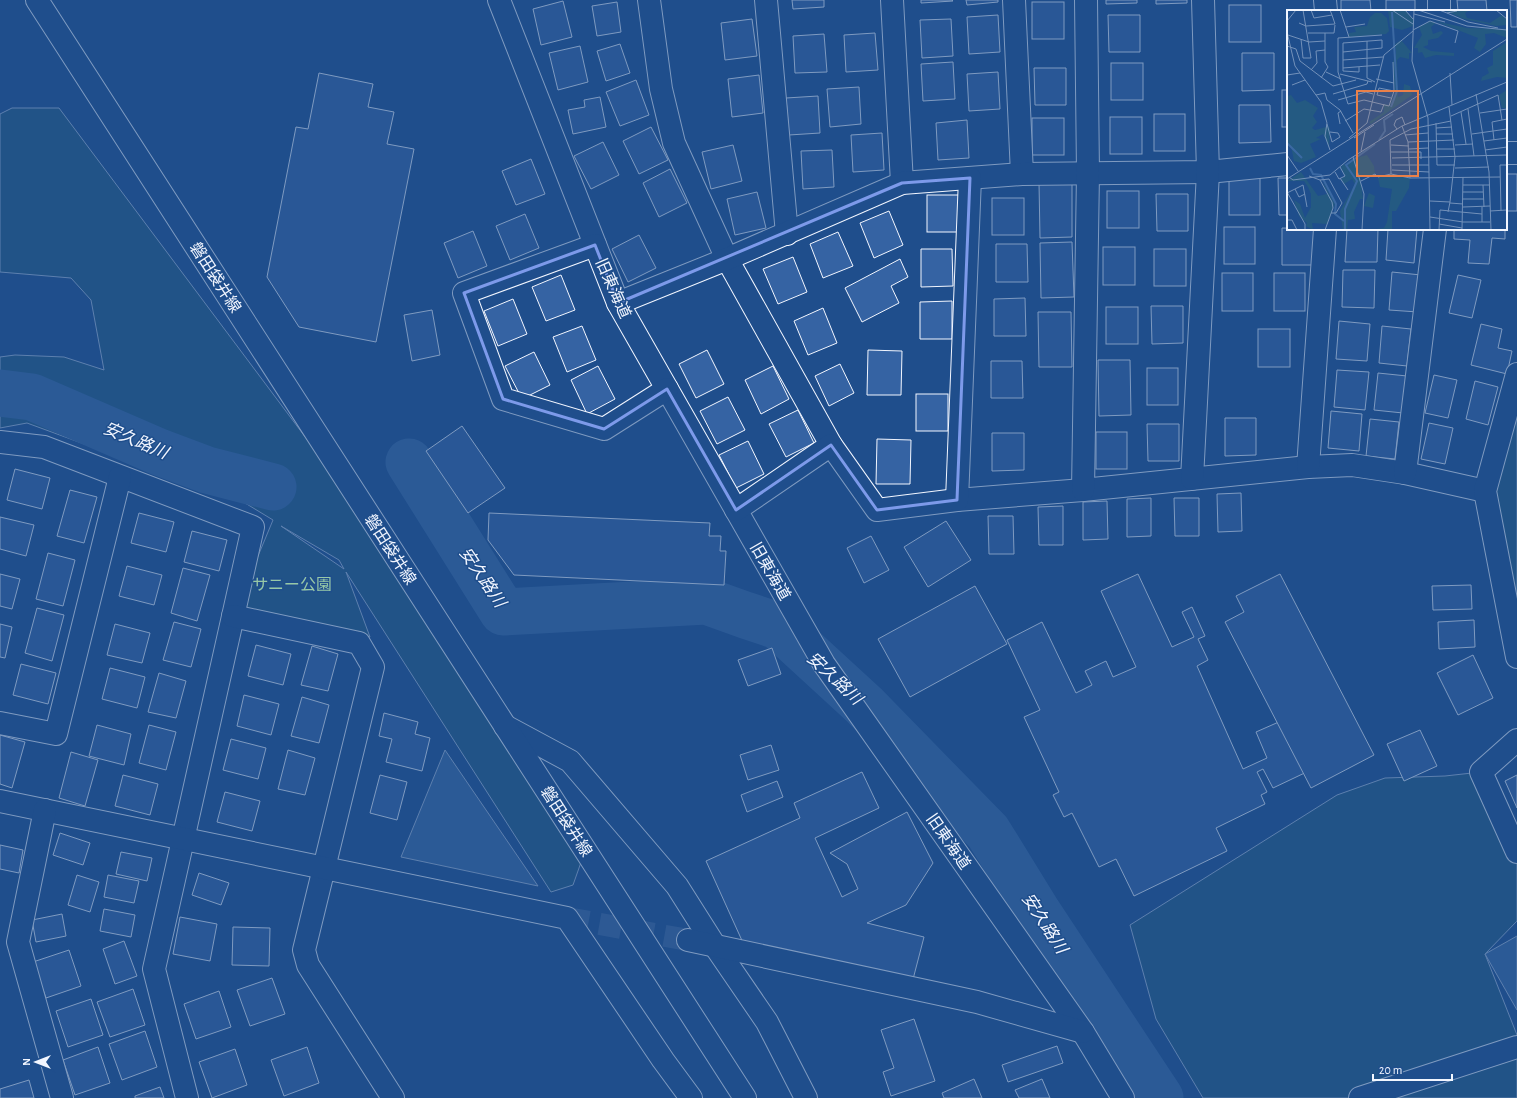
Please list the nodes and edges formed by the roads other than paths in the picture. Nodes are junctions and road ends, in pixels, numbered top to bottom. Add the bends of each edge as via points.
1 (37, 0) edge
2 (499, 0) edge
3 (649, 0) edge
4 (766, 0) edge
5 (892, 0) edge
6 (1014, 0) edge
7 (1086, 0) edge
8 (1203, 0) edge
9 (1287, 164) edge
10 (1208, 172) junction
11 (1088, 173) junction
12 (1022, 174) junction
13 (970, 178) junction
14 (902, 184) junction
15 (1325, 230) edge
16 (1435, 230) edge
17 (787, 234) junction
18 (595, 245) junction
19 (727, 259) junction
20 (618, 303) junction
21 (1517, 374) edge
22 (667, 389) junction
23 (0, 442) edge
24 (831, 445) junction
25 (1308, 467) junction
26 (1405, 473) junction
27 (120, 476) junction
28 (1192, 479) junction
29 (1083, 490) junction
30 (1485, 491) junction
31 (957, 500) junction
32 (736, 510) junction
33 (233, 616) junction
34 (1517, 657) edge
35 (0, 723) edge
36 (505, 726) junction
37 (1517, 740) edge
38 (0, 801) edge
39 (45, 810) junction
40 (183, 839) junction
41 (1517, 852) edge
42 (323, 868) junction
43 (688, 940) tunnel mouth
44 (715, 946) junction
45 (1083, 1032) junction
46 (1517, 1047) edge
47 (62, 1098) edge
48 (187, 1098) edge
49 (393, 1098) edge
50 (691, 1098) edge
51 (745, 1098) edge
52 (806, 1098) edge
53 (1123, 1098) edge
54 (1360, 1098) edge

1 - 36 street, 磐田袋井線
2 - 18 street, 旧東海道
3 - 19 street via 661,89 674,143
4 - 17 street
5 - 14 street
6 - 12 street
7 - 11 street
8 - 10 street
9 - 10 street
10 - 11 street
10 - 28 street
11 - 12 street
11 - 29 street
12 - 13 street
13 - 14 street
13 - 31 street
14 - 17 street
15 - 25 street
16 - 26 street
17 - 19 street
18 - 20 street, 旧東海道
18 - 22 street via 464,293 502,400 604,429
19 - 20 street
19 - 24 street
20 - 22 street, 旧東海道
21 - 30 street
22 - 32 street, 旧東海道
23 - 27 street via 44,447
24 - 31 street via 877,510
24 - 32 street
25 - 26 street via 1352,465
25 - 28 street
26 - 30 street
27 - 33 street via 253,527
27 - 35 street via 56,734
28 - 29 street
29 - 31 street
30 - 34 street
32 - 45 street, 旧東海道 via 824,664
33 - 40 street
33 - 42 street via 359,643 373,667
36 - 44 street via 570,761 677,886
36 - 51 street, 磐田袋井線
37 - 41 street via 1481,772
38 - 39 street
39 - 40 street
39 - 47 street via 18,942
40 - 42 street
40 - 48 street via 154,969
42 - 49 street via 304,950 308,965
42 - 50 street via 567,918
43 - 44 street
44 - 45 street via 977,1002
44 - 52 street via 767,1022
45 - 53 street, 旧東海道
46 - 54 street

